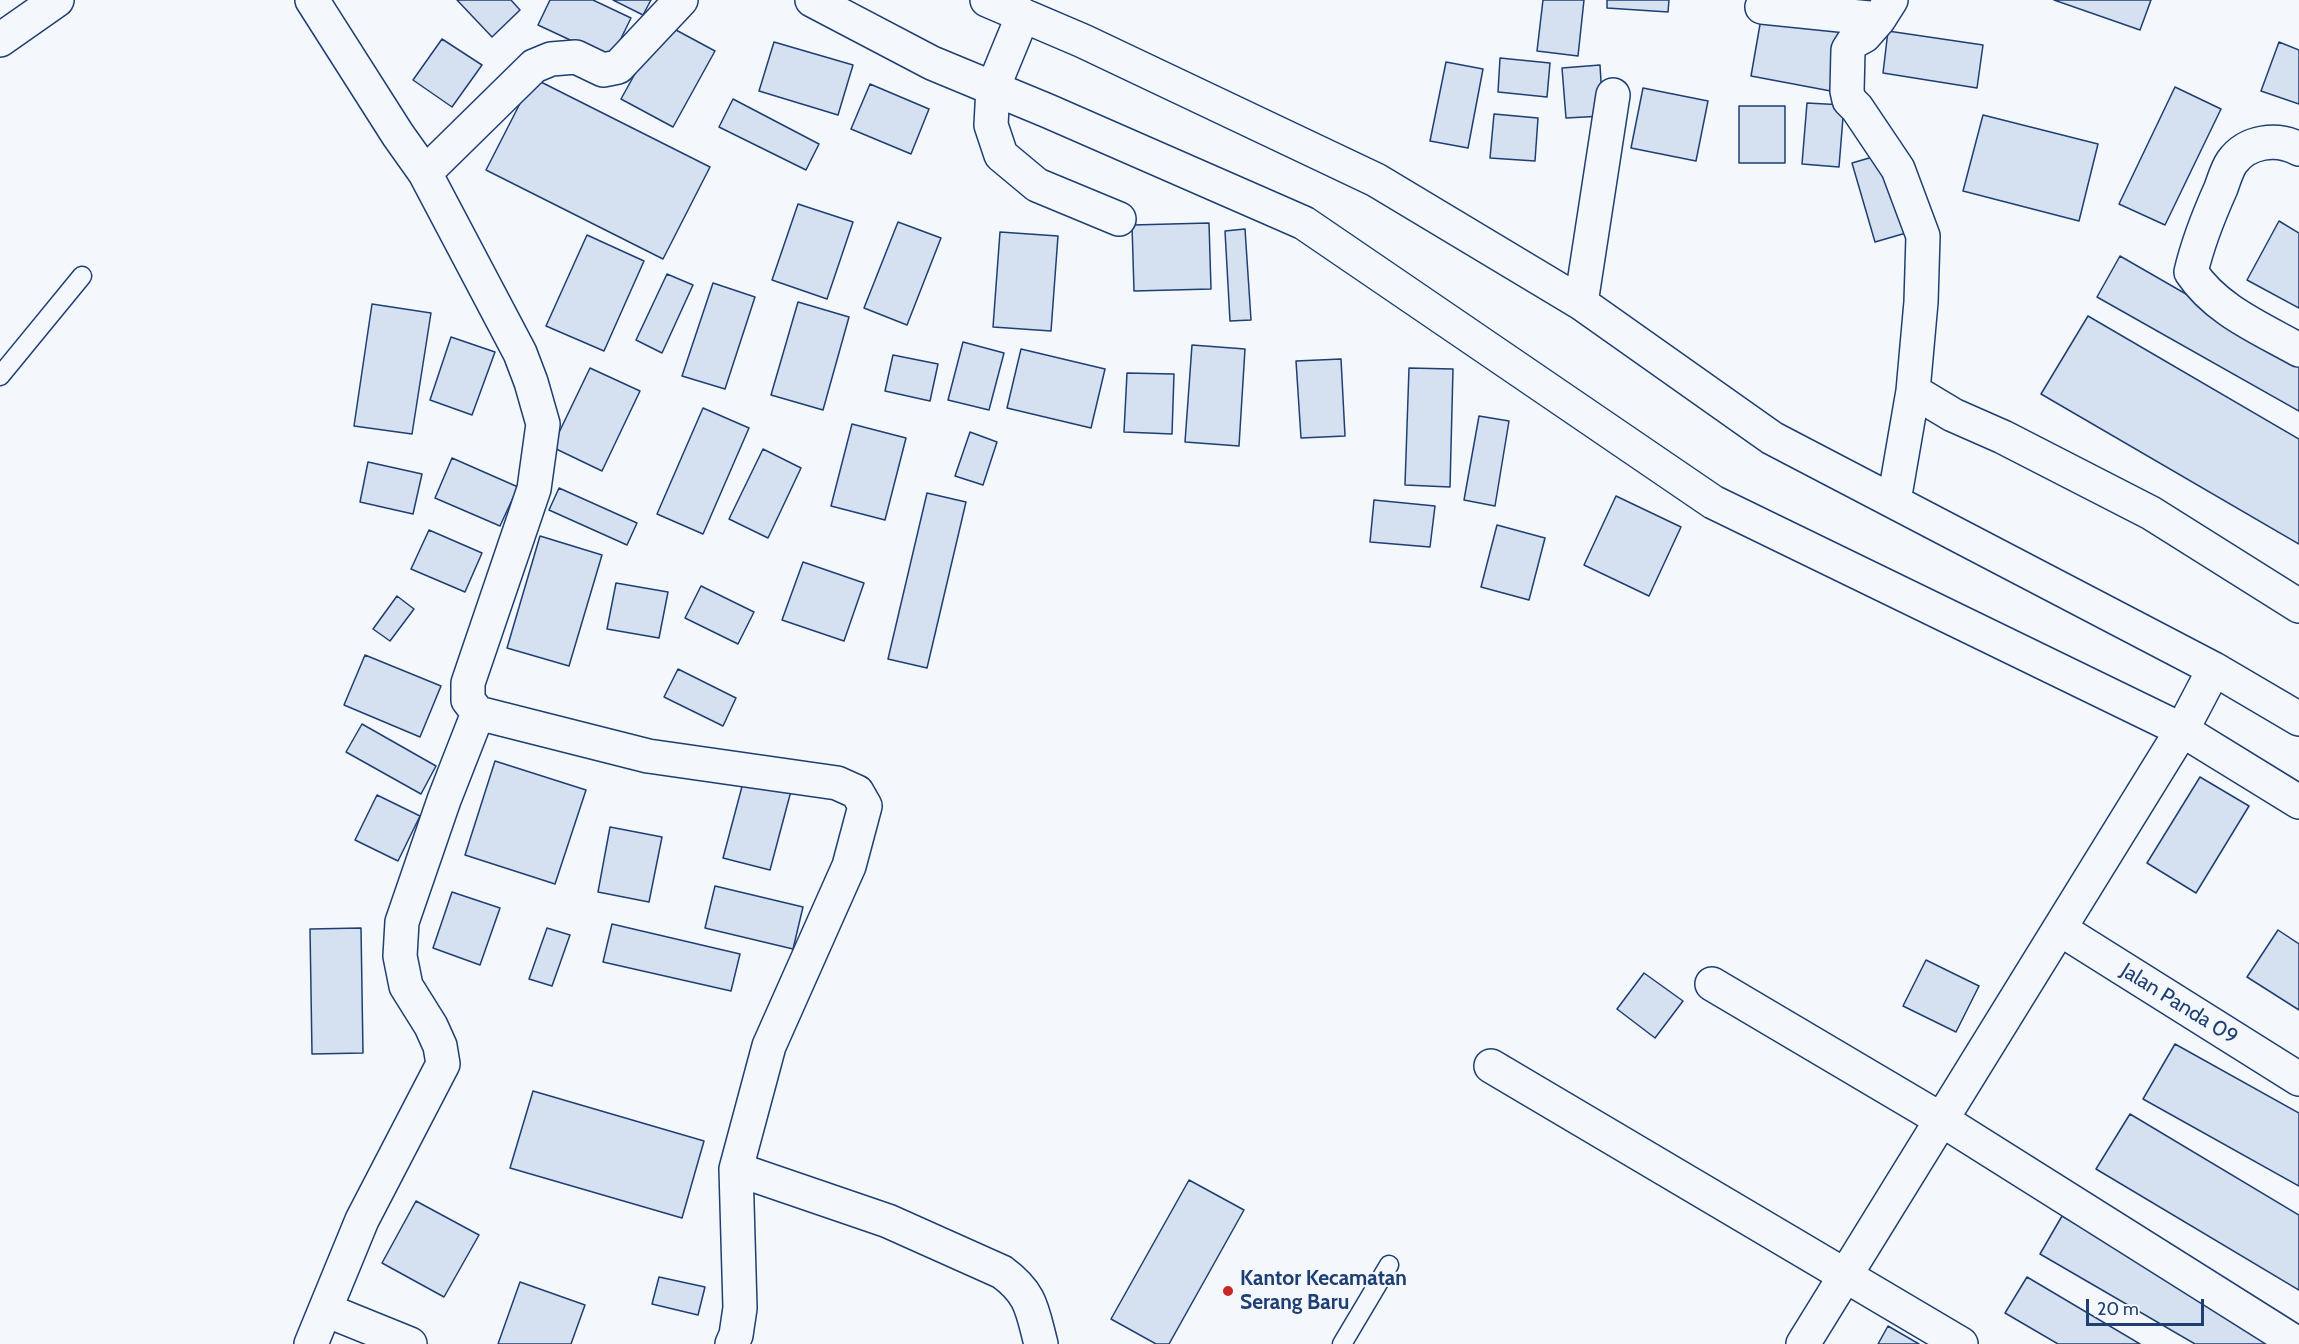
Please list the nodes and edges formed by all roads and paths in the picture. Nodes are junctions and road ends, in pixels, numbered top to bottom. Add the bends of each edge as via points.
1 (57, 0) edge
2 (312, 0) edge
3 (681, 0) edge
4 (812, 0) edge
5 (987, 0) edge
6 (1762, 7) dead end
7 (1885, 9) edge
8 (1023, 15) junction
9 (0, 40) edge
10 (993, 88) junction
11 (1613, 95) dead end
12 (2299, 149) edge
13 (425, 173) junction
14 (1119, 219) dead end
15 (82, 276) dead end
16 (1581, 303) junction
17 (2299, 350) edge
18 (0, 375) edge
19 (1913, 391) junction
20 (1894, 501) junction
21 (2299, 606) edge
22 (2214, 669) junction
23 (478, 713) junction
24 (2299, 719) edge
25 (2182, 730) junction
26 (2299, 802) edge
27 (2060, 929) junction
28 (1712, 984) dead end
29 (1491, 1066) dead end
30 (2299, 1079) edge
31 (1942, 1120) junction
32 (736, 1169) junction
33 (1389, 1265) dead end
34 (1846, 1275) junction
35 (326, 1310) junction
36 (311, 1344) edge
37 (410, 1344) edge
38 (732, 1344) edge
39 (1041, 1344) edge
40 (1342, 1344) edge
41 (1803, 1344) edge
42 (1961, 1344) edge
43 (2298, 1344) edge

1 - 9 street
2 - 13 street
3 - 13 street via 618,67 603,70 576,57 551,59 534,66
4 - 10 street via 932,63
5 - 8 street
6 - 7 street
7 - 19 street via 1848,50 1847,91 1849,100 1898,169 1923,236
8 - 10 street
8 - 16 street via 1376,180
10 - 14 street via 991,125 1001,155 1037,185
10 - 25 street via 1304,223 1713,502
11 - 16 street
12 - 17 street via 2283,142 2258,144 2244,150 2232,163 2198,240 2191,272 2220,305
13 - 23 street via 520,353 543,424 534,489 468,683 468,700
15 - 18 lane
16 - 20 street via 1772,438
19 - 20 street
19 - 21 street via 1953,416 2004,437 2151,513
20 - 22 street
22 - 24 street
22 - 25 street
23 - 32 street via 648,756 837,783 857,792 865,806 849,866 769,1046
23 - 35 street via 402,922 400,956 406,986 431,1026 443,1064 362,1220
25 - 26 street
25 - 27 street
27 - 30 street, Jalan Panda 09
27 - 31 street
28 - 31 street
29 - 34 street
31 - 34 street
31 - 43 street
32 - 38 street via 740,1308
32 - 39 street via 888,1221 1002,1272 1018,1284 1030,1302
33 - 40 lane
34 - 41 street
34 - 42 street
35 - 36 street
35 - 37 street

